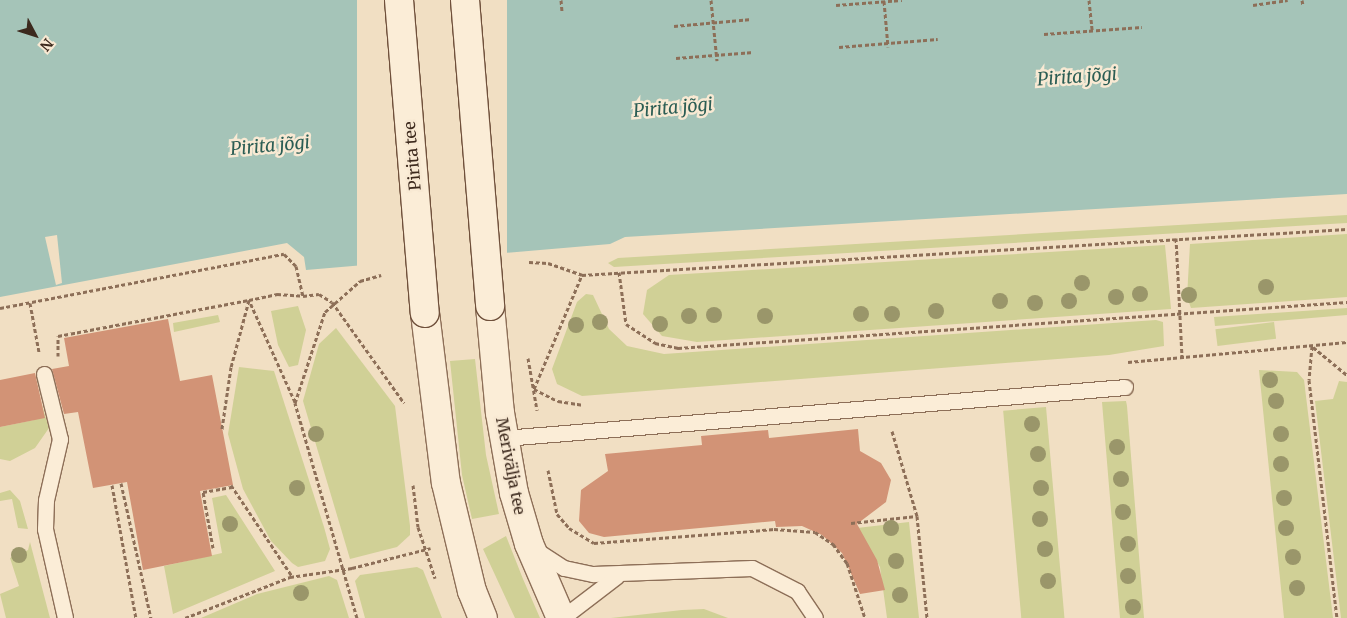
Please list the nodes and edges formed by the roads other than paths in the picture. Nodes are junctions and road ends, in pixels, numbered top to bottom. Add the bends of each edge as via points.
1 (399, 0) edge
2 (465, 0) edge
3 (44, 374) road end
4 (1125, 386) dead end
5 (504, 438) junction
6 (529, 544) junction
7 (617, 576) junction
8 (65, 618) edge
9 (483, 618) edge
10 (562, 618) edge
11 (815, 618) edge

1 - 9 main road, Pirita tee, bridge via 425,312 446,483 472,591
2 - 5 main road, Merivälja tee, bridge
3 - 8 lane via 60,439 46,500 45,529
4 - 5 lane
5 - 6 main road, Merivälja tee
6 - 7 lane via 564,568
6 - 10 main road, Merivälja tee
7 - 10 lane
7 - 11 lane via 713,566 752,568 797,591

